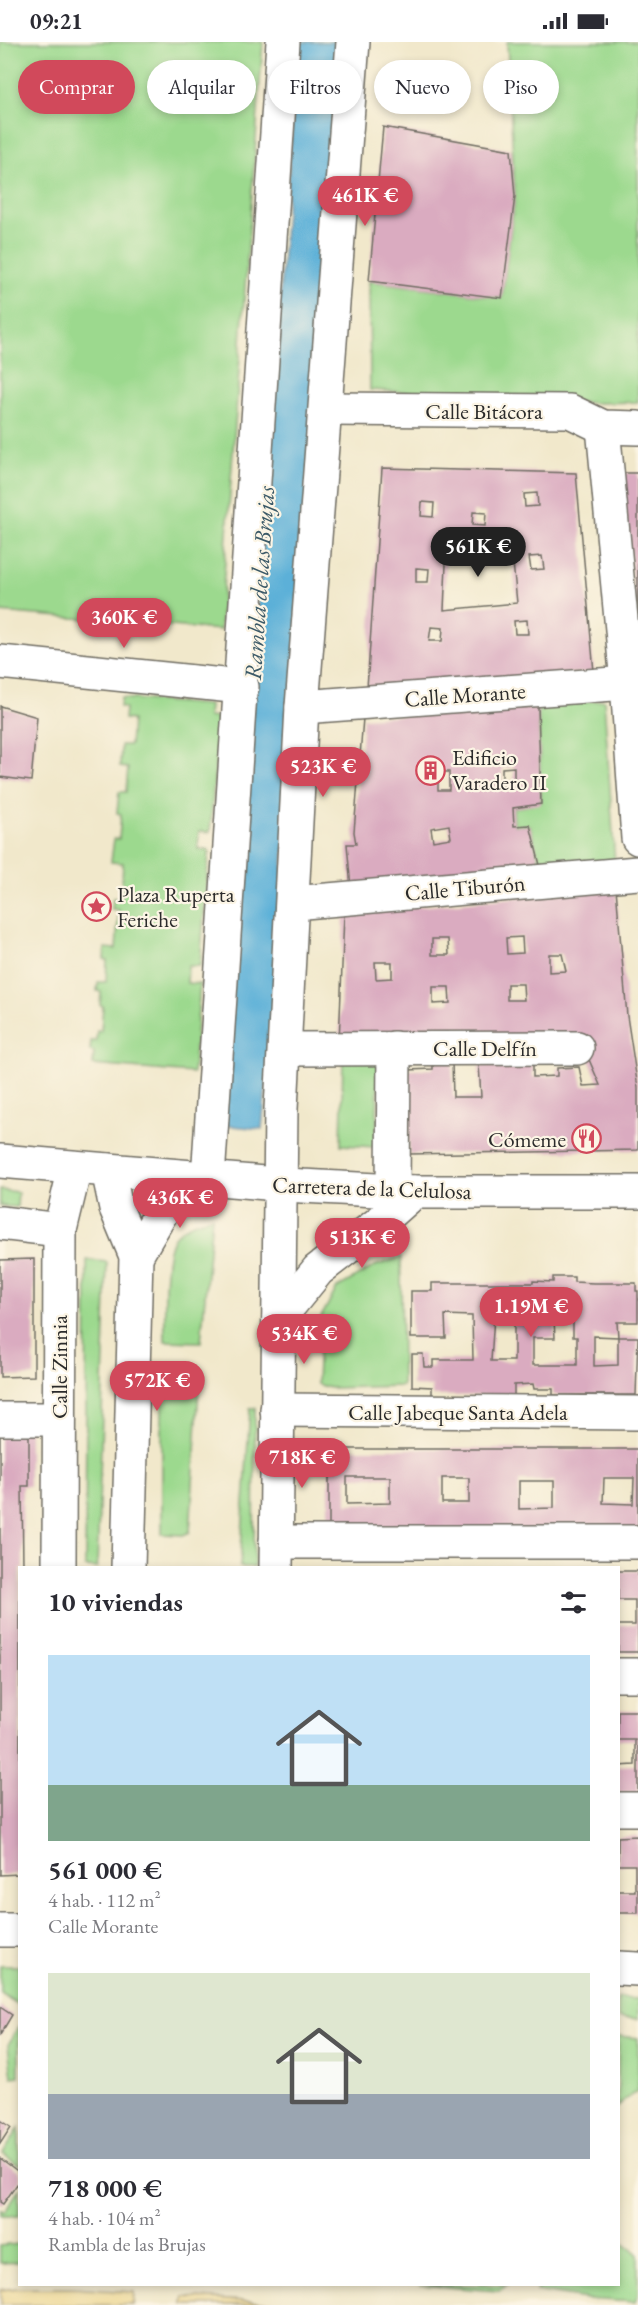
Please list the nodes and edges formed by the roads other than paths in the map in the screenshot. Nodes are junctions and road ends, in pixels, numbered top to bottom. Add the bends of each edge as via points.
1 (283, 42) edge
2 (353, 42) edge
3 (327, 409) junction
4 (603, 427) junction
5 (638, 428) edge
6 (0, 662) edge
7 (627, 683) junction
8 (242, 687) junction
9 (302, 707) junction
10 (638, 838) edge
11 (638, 873) edge
12 (293, 903) junction
13 (285, 1048) junction
14 (394, 1048) junction
15 (577, 1048) dead end
16 (0, 1161) edge
17 (75, 1168) junction
18 (108, 1170) junction
19 (195, 1177) junction
20 (281, 1185) junction
21 (403, 1191) junction
22 (638, 1192) edge
23 (0, 1223) edge
24 (60, 1230) junction
25 (136, 1256) junction
26 (279, 1318) junction
27 (277, 1410) junction
28 (638, 1413) edge
29 (0, 1419) edge
30 (59, 1419) junction
31 (638, 1542) edge
32 (276, 1555) edge
33 (59, 1566) edge
34 (128, 1566) edge
35 (620, 1674) edge
36 (638, 1675) edge
37 (620, 1809) edge
38 (638, 1809) edge
39 (0, 1930) edge
40 (18, 1930) edge
41 (620, 1968) edge
42 (638, 1970) edge

1 - 8 main road
2 - 3 main road
3 - 4 main road, Calle Bitácora via 570,411
3 - 9 main road
4 - 5 main road, Calle Bitácora
4 - 7 main road
6 - 8 main road
7 - 9 main road, Calle Morante
7 - 10 main road
8 - 19 main road
9 - 12 main road
11 - 12 main road, Calle Tiburón
12 - 13 main road
13 - 14 main road, Calle Delfín
13 - 20 main road
14 - 15 main road, Calle Delfín
14 - 21 main road
16 - 17 main road, Carretera de la Celulosa
17 - 18 main road, Carretera de la Celulosa
17 - 24 main road, Calle Zinnia
18 - 19 main road, Carretera de la Celulosa
18 - 25 main road via 116,1208
19 - 20 main road, Carretera de la Celulosa
19 - 25 main road
20 - 21 main road, Carretera de la Celulosa
20 - 26 main road
21 - 22 main road, Carretera de la Celulosa
21 - 26 main road via 380,1223 318,1270
23 - 24 main road
24 - 30 main road, Calle Zinnia
25 - 34 main road
26 - 27 main road
27 - 28 main road, Calle Jabeque Santa Adela
27 - 32 main road
29 - 30 main road
30 - 33 main road, Calle Zinnia
31 - 32 main road
35 - 36 main road
37 - 38 main road
39 - 40 main road
41 - 42 main road

